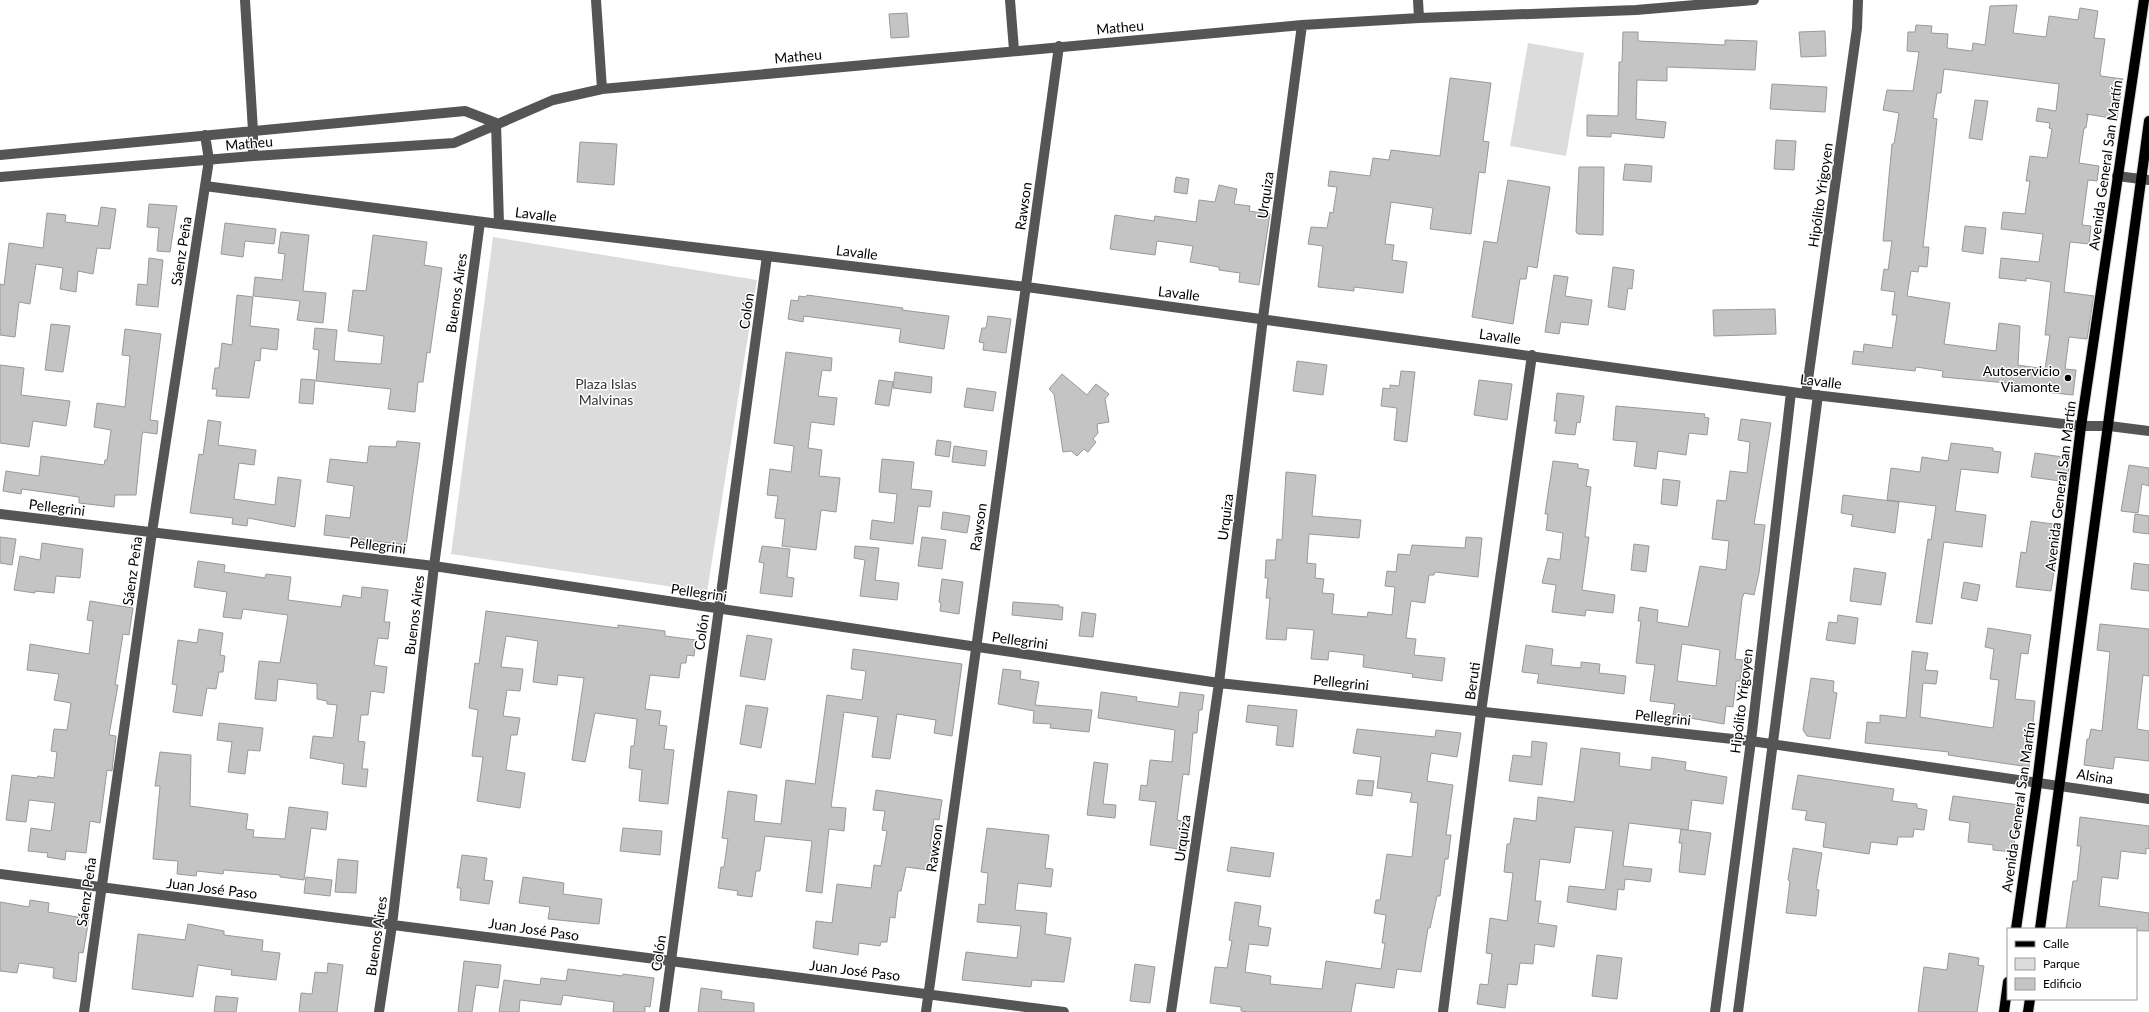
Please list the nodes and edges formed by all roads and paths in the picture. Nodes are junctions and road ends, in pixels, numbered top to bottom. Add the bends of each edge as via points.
1 (245, 0) edge
2 (596, 0) edge
3 (1010, 0) edge
4 (1418, 0) edge
5 (1754, 0) edge
6 (1858, 0) edge
7 (2144, 0) edge
8 (1635, 5) edge
9 (1419, 18) junction
10 (1302, 25) junction
11 (1059, 46) junction
12 (1014, 50) junction
13 (602, 89) junction
14 (2149, 121) edge
15 (496, 123) junction
16 (254, 131) junction
17 (206, 135) junction
18 (0, 155) edge
19 (253, 156) junction
20 (209, 160) junction
21 (2117, 176) junction
22 (0, 177) edge
23 (2145, 179) edge
24 (205, 186) junction
25 (480, 222) junction
26 (499, 224) junction
27 (768, 256) junction
28 (1027, 287) junction
29 (1263, 318) junction
30 (1532, 355) junction
31 (1792, 392) junction
32 (1806, 394) junction
33 (1818, 395) junction
34 (2081, 426) junction
35 (2109, 426) junction
36 (2149, 431) edge
37 (0, 514) edge
38 (152, 532) junction
39 (434, 566) junction
40 (718, 608) junction
41 (975, 648) junction
42 (1219, 683) junction
43 (1481, 712) junction
44 (1751, 741) junction
45 (1773, 744) junction
46 (2037, 783) junction
47 (2061, 785) junction
48 (2149, 799) edge
49 (0, 874) edge
50 (100, 888) junction
51 (392, 925) junction
52 (2016, 928) edge
53 (2040, 928) edge
54 (671, 962) junction
55 (2007, 990) edge
56 (928, 993) junction
57 (2030, 1000) edge
58 (84, 1012) edge
59 (379, 1012) edge
60 (664, 1012) edge
61 (926, 1012) edge
62 (1064, 1012) edge
63 (1171, 1012) edge
64 (1443, 1012) edge
65 (1715, 1012) edge
66 (1738, 1012) edge
67 (2004, 1012) edge
68 (2028, 1012) edge

1 - 16 street
2 - 13 street
3 - 12 street
4 - 9 street
5 - 8 street, Matheu
6 - 32 street, Hipólito Yrigoyen via 1856,36
7 - 21 main road, Avenida General San Martín
8 - 9 street, Matheu
9 - 10 street, Matheu
10 - 11 street, Matheu
10 - 29 street, Urquiza
11 - 12 street, Matheu
11 - 28 street, Rawson
12 - 13 street, Matheu
13 - 15 street, Matheu via 553,100
14 - 23 main road
15 - 16 street, Matheu via 465,111
15 - 19 street, Matheu via 454,143
15 - 26 street
16 - 17 street, Matheu
16 - 19 street
17 - 18 street, Matheu
17 - 20 street, Sáenz Peña
19 - 20 street, Matheu
20 - 22 street, Matheu
20 - 24 street, Sáenz Peña
21 - 23 street
21 - 34 main road, Avenida General San Martín
23 - 35 main road
24 - 25 street, Lavalle
24 - 38 street, Sáenz Peña
25 - 26 street, Lavalle
25 - 39 street, Buenos Aires
26 - 27 street, Lavalle
27 - 28 street, Lavalle
27 - 40 street, Colón
28 - 29 street, Lavalle
28 - 41 street, Rawson
29 - 30 street, Lavalle
29 - 42 street, Urquiza
30 - 31 street, Lavalle
30 - 43 street, Beruti
31 - 32 street, Lavalle
31 - 44 street, Hipólito Yrigoyen
32 - 33 street, Lavalle
33 - 34 street, Lavalle
33 - 45 street
34 - 35 street, Lavalle
34 - 46 main road, Avenida General San Martín
35 - 36 street, Lavalle
35 - 47 main road
37 - 38 street, Pellegrini
38 - 39 street, Pellegrini
38 - 50 street, Sáenz Peña
39 - 40 street, Pellegrini
39 - 51 street, Buenos Aires
40 - 41 street, Pellegrini
40 - 54 street, Colón
41 - 42 street, Pellegrini
41 - 56 street, Rawson
42 - 43 street, Pellegrini
42 - 63 street, Urquiza
43 - 44 street, Pellegrini
43 - 64 street, Beruti
44 - 45 street, Pellegrini
44 - 65 street, Hipólito Yrigoyen
45 - 46 street, Pellegrini
45 - 66 street
46 - 47 street, Alsina
46 - 52 main road, Avenida General San Martín
47 - 48 street, Alsina
47 - 53 main road
49 - 50 street, Juan José Paso
50 - 51 street, Juan José Paso
50 - 58 street, Sáenz Peña
51 - 54 street, Juan José Paso
51 - 59 street, Buenos Aires
54 - 56 street, Juan José Paso
54 - 60 street, Colón
55 - 67 main road
56 - 61 street, Rawson
56 - 62 street, Juan José Paso
57 - 68 main road

